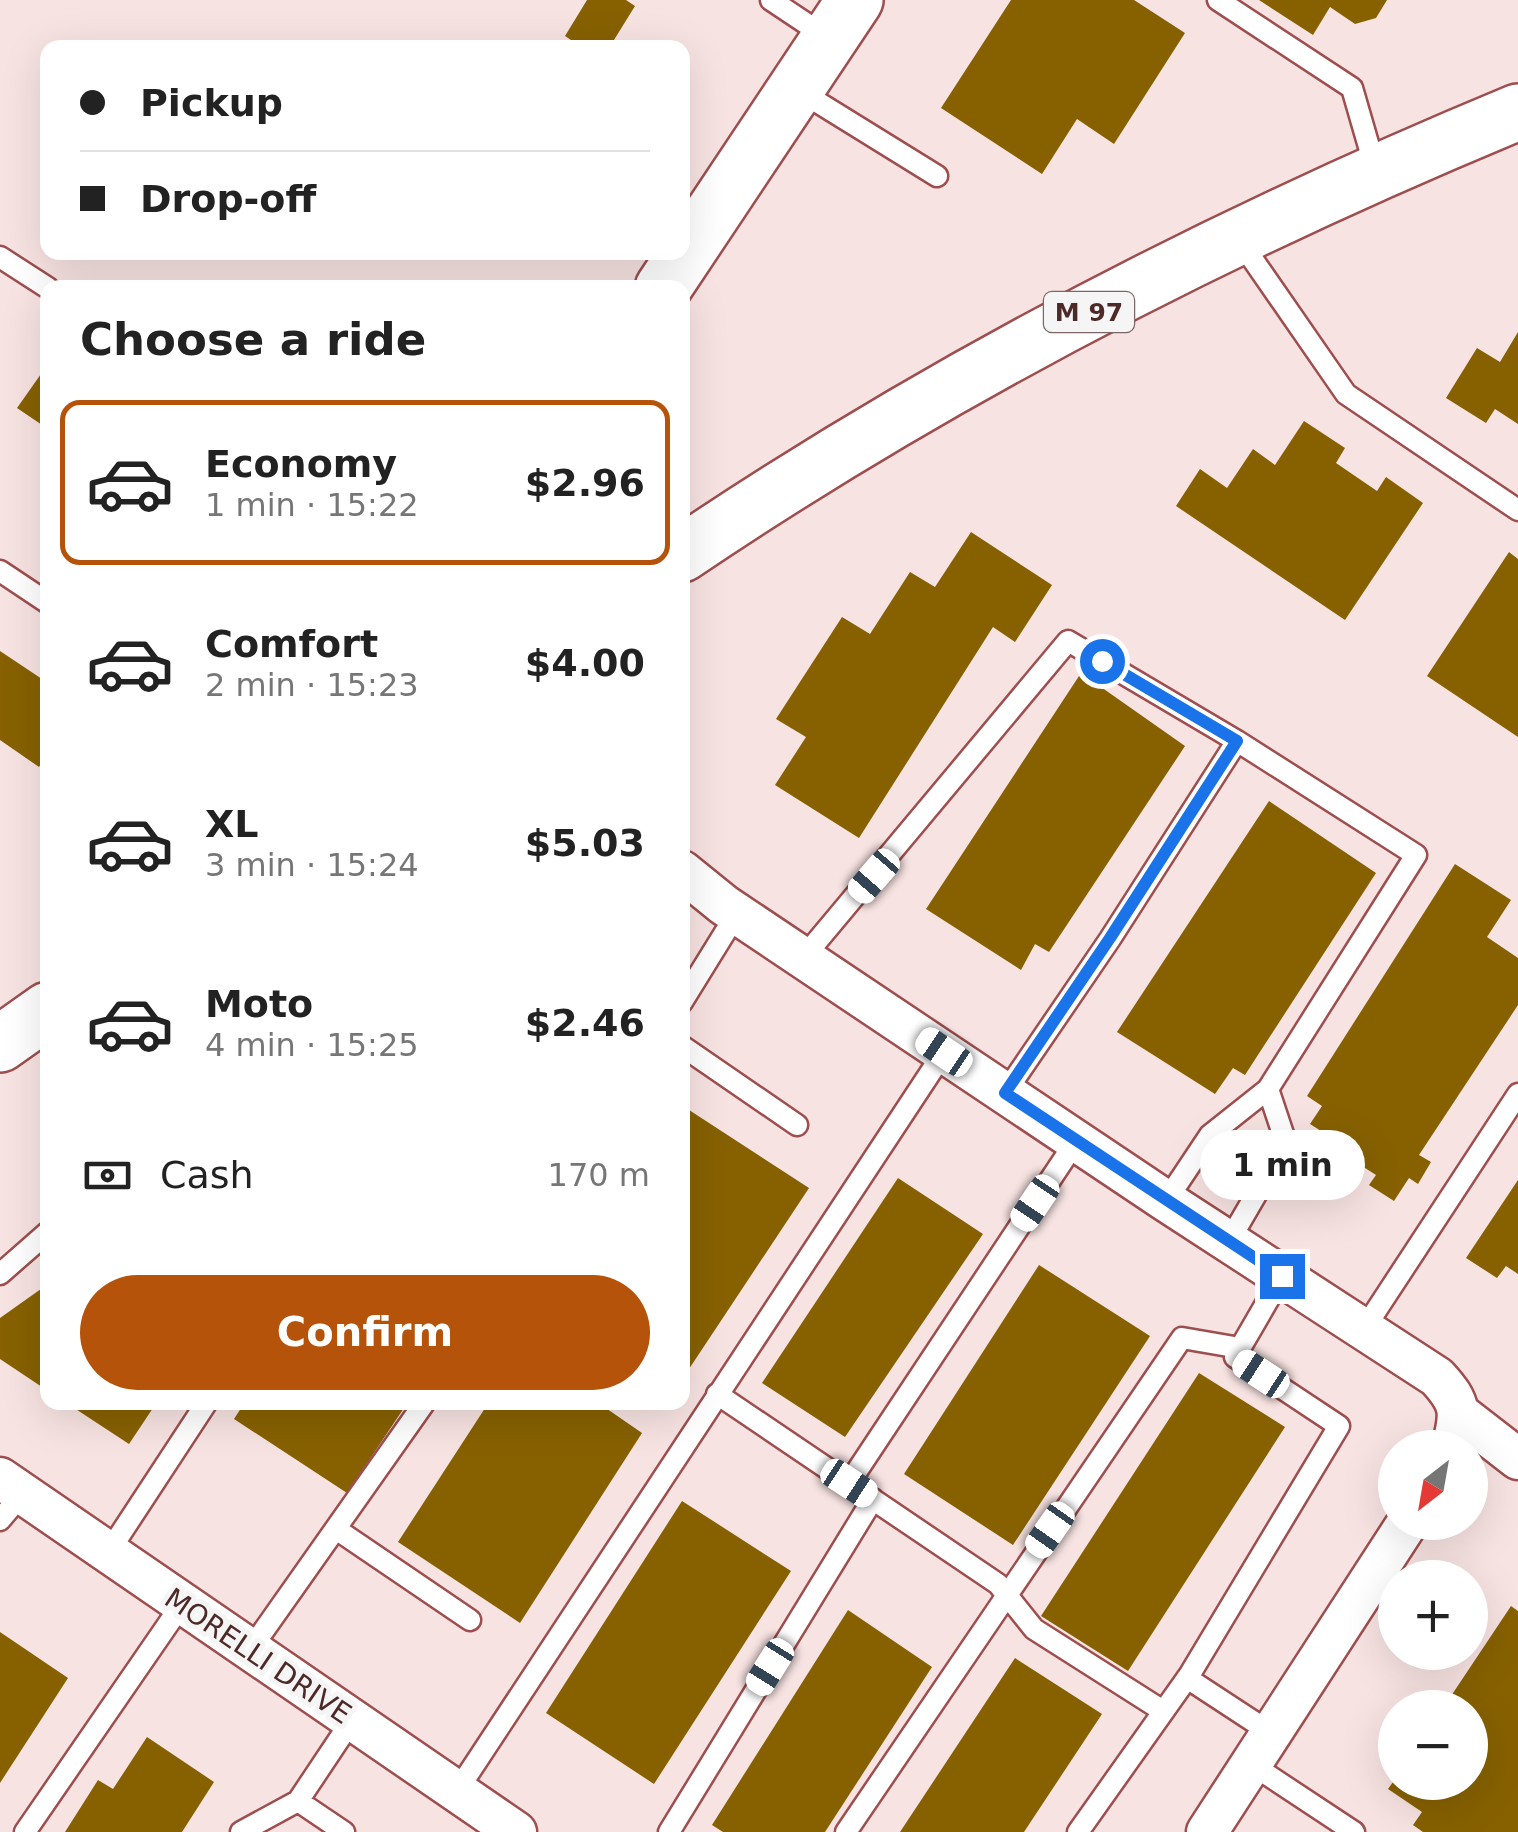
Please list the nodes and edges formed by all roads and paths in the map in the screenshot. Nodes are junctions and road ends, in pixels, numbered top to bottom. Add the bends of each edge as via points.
1 (771, 0) edge
2 (1218, 0) edge
3 (842, 19) edge
4 (796, 88) junction
5 (1518, 112) edge
6 (1376, 171) junction
7 (938, 176) dead end
8 (1236, 236) junction
9 (690, 247) edge
10 (0, 257) edge
11 (40, 283) edge
12 (1518, 510) edge
13 (690, 549) edge
14 (0, 571) edge
15 (40, 598) edge
16 (1237, 741) junction
17 (690, 877) edge
18 (737, 913) junction
19 (804, 958) junction
20 (690, 989) edge
21 (40, 1016) edge
22 (0, 1044) edge
23 (690, 1051) edge
24 (944, 1052) junction
25 (1268, 1089) junction
26 (1005, 1093) junction
27 (1518, 1094) edge
28 (797, 1124) dead end
29 (1076, 1140) junction
30 (1166, 1201) junction
31 (40, 1239) edge
32 (1229, 1241) junction
33 (0, 1274) edge
34 (1282, 1276) junction
35 (1364, 1330) junction
36 (1240, 1348) junction
37 (717, 1394) junction
38 (202, 1410) edge
39 (419, 1410) edge
40 (1456, 1430) edge
41 (1488, 1445) edge
42 (1518, 1459) edge
43 (849, 1483) junction
44 (7, 1497) edge
45 (873, 1499) junction
46 (336, 1528) junction
47 (1396, 1540) edge
48 (108, 1554) junction
49 (1006, 1594) junction
50 (182, 1604) junction
51 (470, 1620) dead end
52 (250, 1650) junction
53 (1186, 1678) junction
54 (1163, 1711) junction
55 (352, 1720) junction
56 (1261, 1748) junction
57 (456, 1792) junction
58 (298, 1801) junction
59 (25, 1832) edge
60 (242, 1832) edge
61 (344, 1832) edge
62 (516, 1832) edge
63 (670, 1832) edge
64 (846, 1832) edge
65 (1078, 1832) edge
66 (1207, 1832) edge
67 (1354, 1832) edge

1 - 3 lane
2 - 6 lane via 1352,88
3 - 4 main road
4 - 7 lane
4 - 9 main road
5 - 6 main road, M 97
6 - 8 main road, M 97
8 - 12 lane via 1346,394
8 - 13 main road, M 97 via 902,415
10 - 11 lane
14 - 15 lane
16 - 19 lane via 1068,642
16 - 25 lane via 1416,855
16 - 26 lane
17 - 18 street
18 - 19 street
18 - 20 lane
19 - 24 street
21 - 22 main road
23 - 28 lane
24 - 26 street
24 - 37 lane
25 - 30 lane via 1210,1135
25 - 32 lane via 1286,1143
26 - 29 street
27 - 35 lane
29 - 30 street
29 - 43 lane
30 - 32 street
31 - 33 lane
32 - 34 street
34 - 35 street
34 - 36 lane
35 - 40 street via 1437,1377 1453,1395
36 - 49 lane via 1182,1338
36 - 53 lane via 1234,1358 1339,1426
37 - 43 lane
37 - 57 lane
38 - 48 lane
39 - 46 lane
41 - 42 street
43 - 45 lane
44 - 48 street, MORELLI DRIVE
45 - 49 lane
45 - 63 lane
46 - 51 lane
46 - 52 lane
47 - 56 street
48 - 50 street, MORELLI DRIVE
49 - 54 lane via 1034,1629
49 - 64 lane
50 - 52 street, MORELLI DRIVE
50 - 59 lane
52 - 55 street, MORELLI DRIVE
53 - 54 lane
53 - 56 lane
54 - 65 lane
55 - 57 street, MORELLI DRIVE
55 - 58 lane
56 - 66 street
56 - 67 lane
57 - 62 street, MORELLI DRIVE
58 - 60 lane
58 - 61 lane

